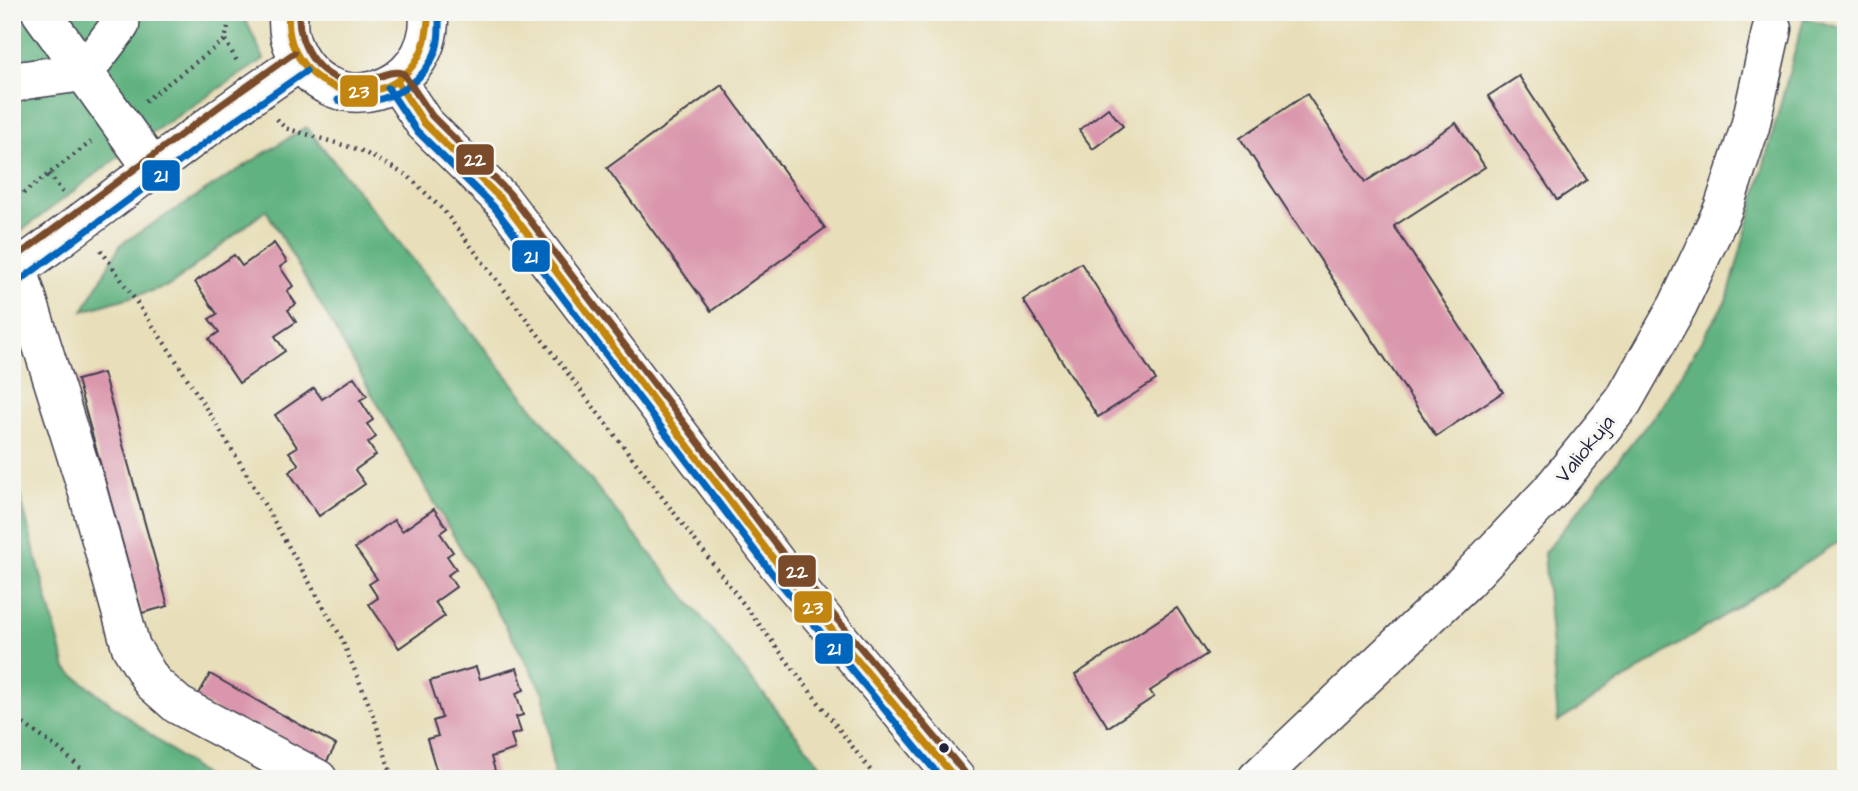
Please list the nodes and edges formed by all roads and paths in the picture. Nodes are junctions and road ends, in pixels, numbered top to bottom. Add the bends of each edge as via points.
1 (40, 12) edge
2 (121, 12) edge
3 (231, 12) edge
4 (289, 12) edge
5 (429, 12) edge
6 (1772, 27) dead end
7 (225, 40) dead end
8 (300, 62) junction
9 (84, 72) junction
10 (397, 82) junction
11 (12, 84) edge
12 (255, 92) junction
13 (153, 169) junction
14 (49, 174) dead end
15 (83, 223) junction
16 (15, 271) edge
17 (12, 716) edge
18 (93, 779) edge
19 (318, 779) edge
20 (388, 779) edge
21 (877, 779) edge
22 (956, 779) edge
23 (1257, 779) edge

1 - 9 street
2 - 9 street via 120,25
3 - 7 path
4 - 8 street via 290,41
5 - 10 street via 424,50
6 - 23 street, Valiokuja via 1750,127 1723,209 1678,305 1623,402 1549,493 1466,581
8 - 10 street via 319,81 344,92 371,92
8 - 12 street
9 - 11 street
9 - 13 street
10 - 22 street via 424,123 502,200 779,566
12 - 13 street
12 - 21 path via 285,128 360,150 408,176 444,211
13 - 15 street
14 - 15 path
15 - 16 street
15 - 20 path via 172,354 341,637 374,717 390,771
16 - 19 street via 86,486 131,648 152,682 178,705
17 - 18 path via 59,748

